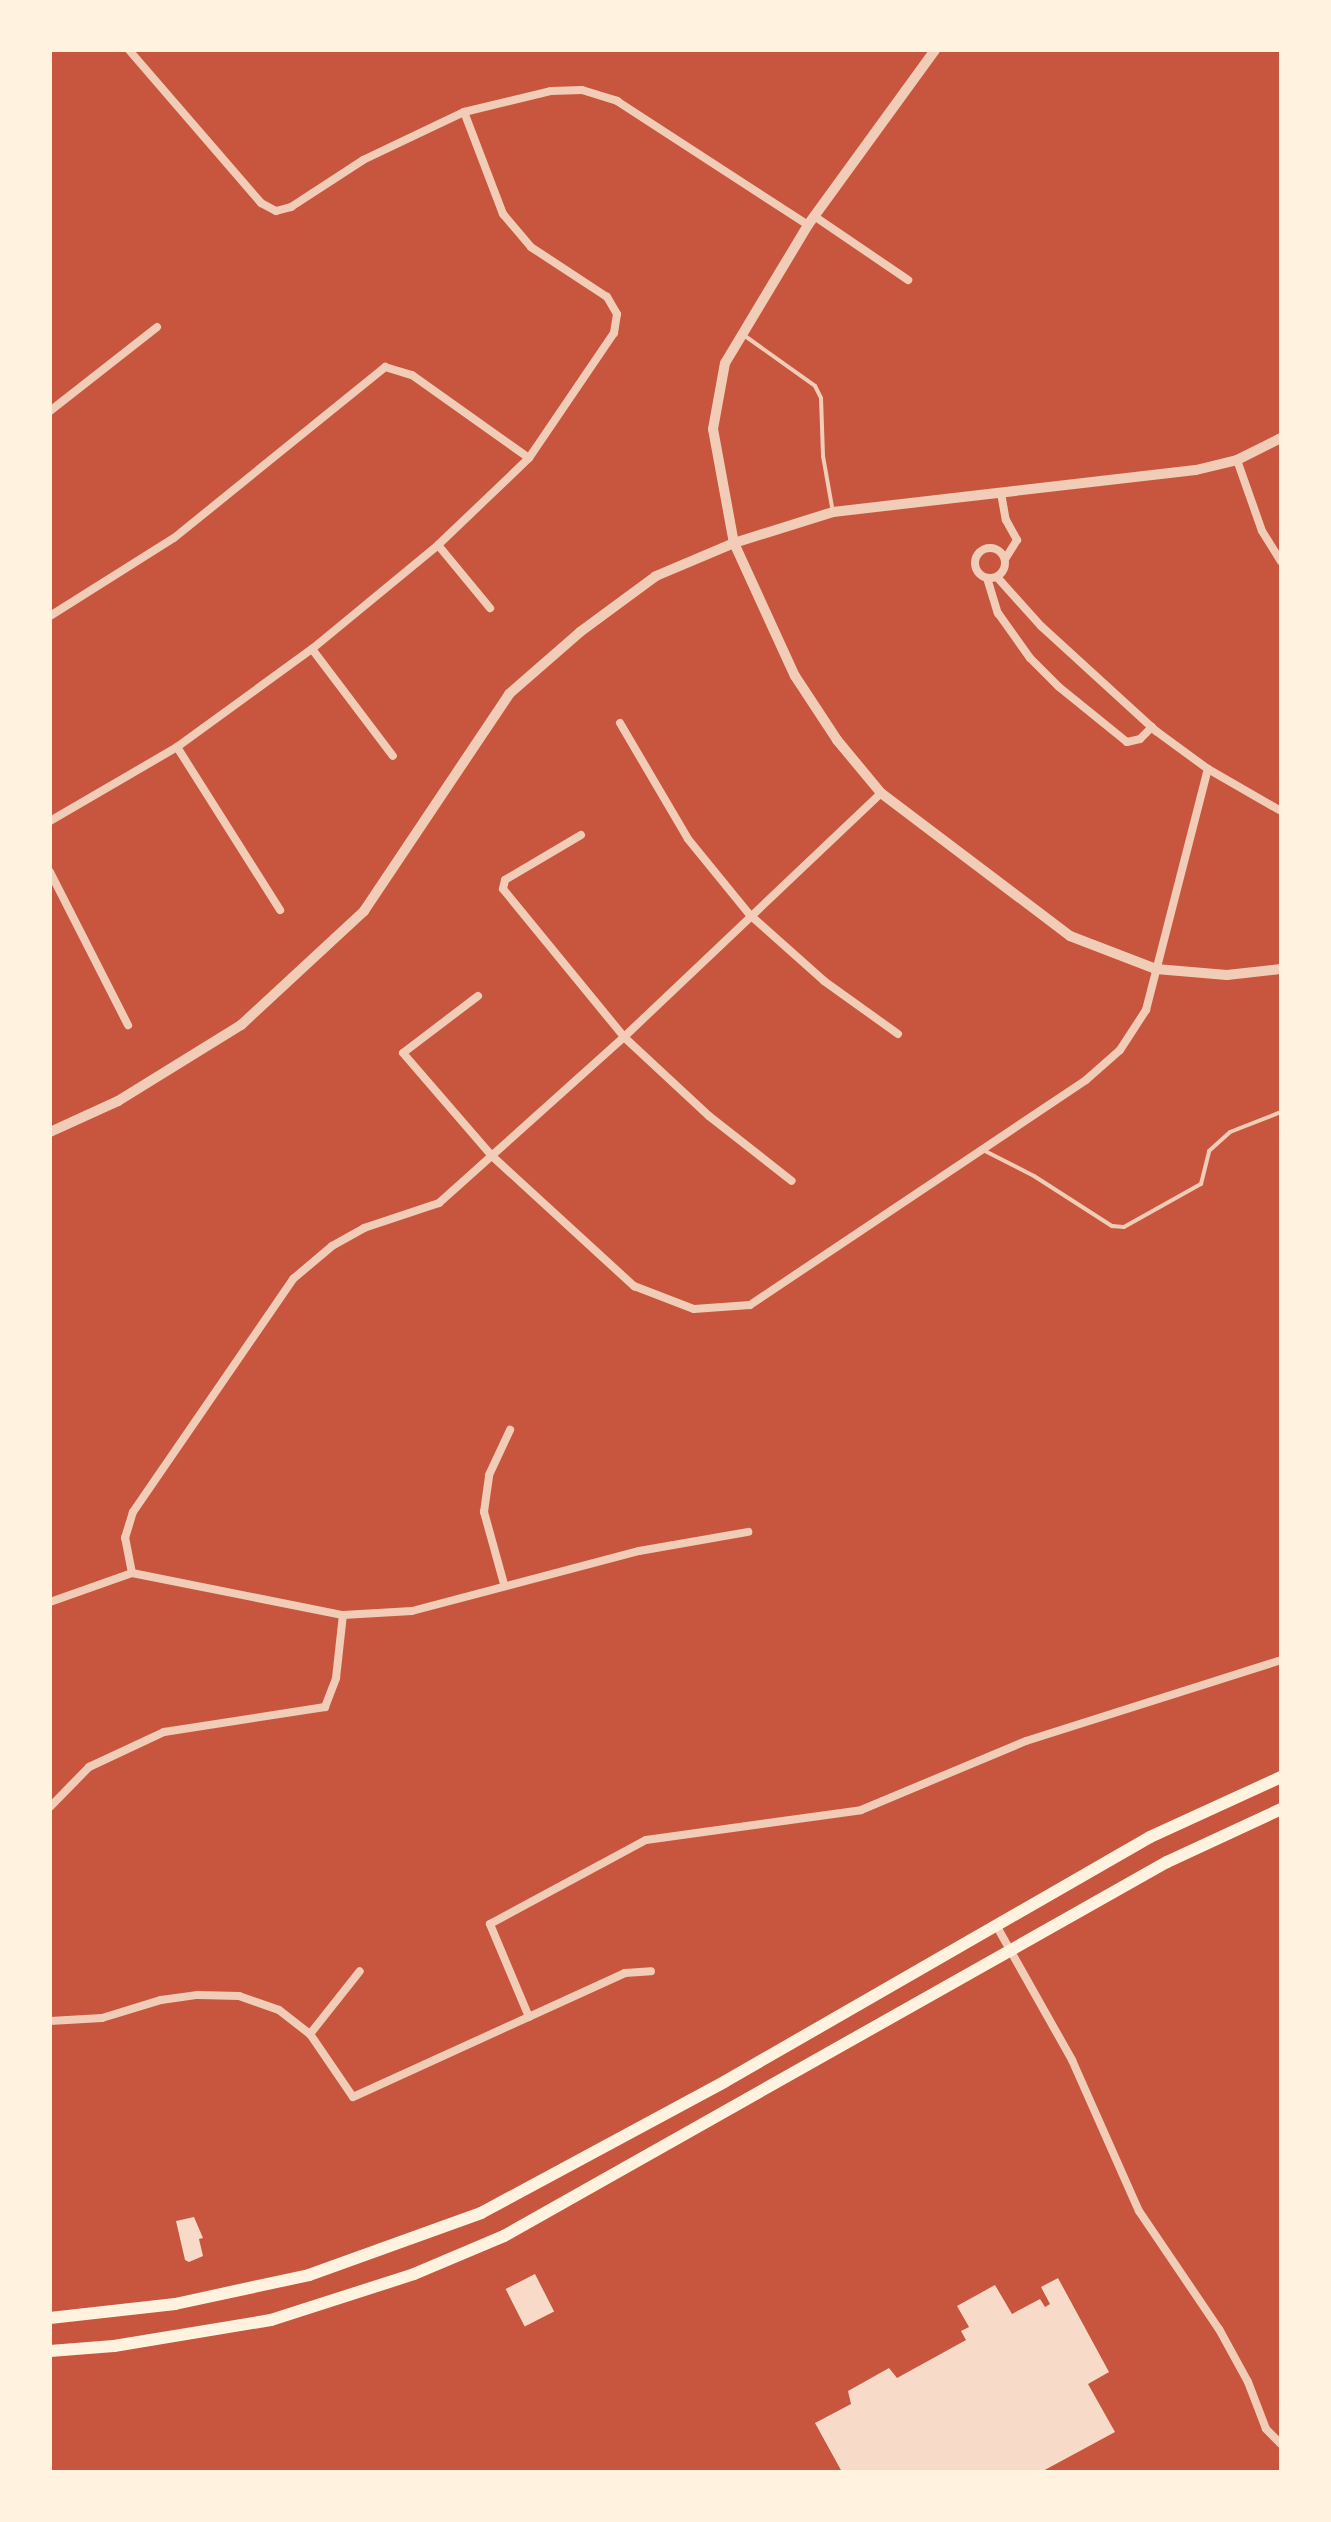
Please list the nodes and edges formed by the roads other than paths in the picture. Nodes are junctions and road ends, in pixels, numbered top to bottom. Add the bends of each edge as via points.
1 (130, 50) edge
2 (935, 50) edge
3 (464, 112) junction
4 (811, 220) junction
5 (908, 280) dead end
6 (156, 327) dead end
7 (741, 334) junction
8 (50, 411) edge
9 (1281, 438) edge
10 (530, 458) junction
11 (1237, 460) junction
12 (1001, 493) junction
13 (833, 512) junction
14 (734, 542) junction
15 (438, 545) junction
16 (1005, 558) junction
17 (1281, 561) edge
18 (992, 577) junction
19 (490, 608) dead end
20 (50, 616) edge
21 (312, 649) junction
22 (620, 723) dead end
23 (1152, 727) junction
24 (177, 747) junction
25 (394, 756) dead end
26 (1208, 769) junction
27 (882, 792) junction
28 (1281, 811) edge
29 (50, 820) edge
30 (581, 834) dead end
31 (50, 872) edge
32 (280, 910) dead end
33 (750, 915) junction
34 (1156, 969) junction
35 (1281, 969) edge
36 (478, 996) dead end
37 (128, 1024) dead end
38 (898, 1034) dead end
39 (624, 1037) junction
40 (1281, 1112) edge
41 (50, 1132) edge
42 (982, 1150) junction
43 (492, 1156) junction
44 (792, 1181) dead end
45 (510, 1430) dead end
46 (748, 1532) dead end
47 (132, 1572) junction
48 (504, 1584) junction
49 (50, 1602) edge
50 (343, 1615) junction
51 (1281, 1660) edge
52 (1281, 1776) edge
53 (50, 1806) edge
54 (1281, 1809) edge
55 (996, 1925) junction
56 (1010, 1951) junction
57 (651, 1971) dead end
58 (360, 1972) dead end
59 (529, 2017) junction
60 (50, 2021) edge
61 (310, 2034) junction
62 (50, 2318) edge
63 (50, 2351) edge
64 (1281, 2444) edge

1 - 3 street via 261,204 276,211
2 - 4 street
3 - 4 street via 550,91 582,90 618,101
3 - 10 street via 503,214 530,247 606,297 617,314 614,333
4 - 5 street
4 - 7 street
6 - 8 street
7 - 13 lane via 815,386
7 - 14 street via 725,363 713,429
9 - 11 street
10 - 15 street
10 - 20 street via 412,376 385,368 174,538
11 - 12 street via 1154,477
11 - 17 street via 1262,531
12 - 13 street
12 - 16 street via 1017,540
13 - 14 street
14 - 27 street via 795,676
14 - 41 street via 656,576 509,694 364,911 241,1025 118,1101
15 - 19 street
15 - 21 street
16 - 18 street via 1004,569
16 - 18 street via 996,548 981,550 974,563
18 - 23 street
18 - 23 street via 998,613 1058,687 1127,742
21 - 24 street
21 - 25 street
22 - 33 street via 688,839
23 - 26 street
24 - 29 street
24 - 32 street
26 - 28 street
26 - 34 street
27 - 33 street
27 - 34 street via 1070,936
30 - 39 street via 502,884
31 - 37 street
33 - 38 street
33 - 39 street
34 - 35 street via 1226,976
34 - 42 street via 1146,1010 1120,1050
36 - 43 street via 403,1053
39 - 43 street
39 - 44 street
40 - 42 lane via 1230,1132 1209,1151 1200,1184 1124,1227
42 - 43 street via 750,1306 694,1309 634,1286
43 - 47 street via 439,1203 364,1228 293,1279 133,1512 125,1538
45 - 48 street via 489,1475 484,1512
46 - 48 street
47 - 49 street
47 - 50 street
48 - 50 street via 412,1611
50 - 53 street via 336,1678 325,1707 164,1732 89,1767
51 - 59 street via 1026,1741 862,1810 646,1840 490,1924
52 - 55 main road via 1150,1837
54 - 56 main road via 1167,1862
55 - 56 street
55 - 62 main road via 481,2213 309,2275 175,2304
56 - 63 main road via 504,2236 414,2274 271,2320
56 - 64 street via 1072,2060 1139,2211 1219,2329 1266,2429
57 - 59 street via 626,1973
58 - 61 street
59 - 61 street via 353,2097
60 - 61 street via 102,2018 198,1995 239,1996 279,2010

